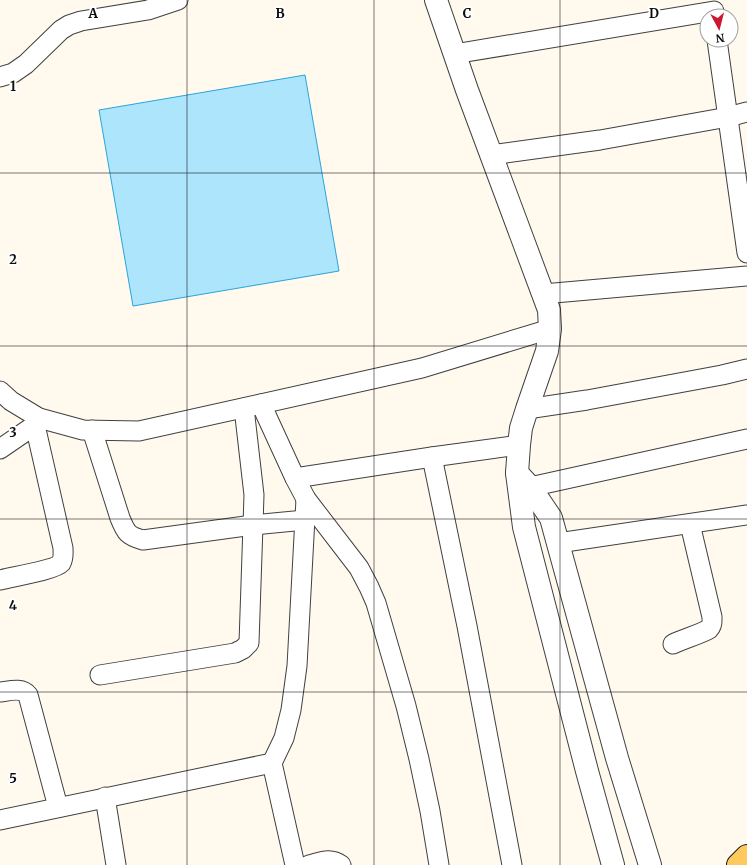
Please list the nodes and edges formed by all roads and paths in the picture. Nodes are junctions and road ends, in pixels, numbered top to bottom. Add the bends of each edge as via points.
1 (436, 0) edge
2 (175, 1) edge
3 (699, 11) edge
4 (718, 48) edge
5 (454, 54) junction
6 (0, 77) edge
7 (747, 112) edge
8 (728, 117) junction
9 (491, 155) junction
10 (747, 253) edge
11 (747, 276) edge
12 (543, 294) junction
13 (550, 329) junction
14 (747, 368) edge
15 (0, 391) edge
16 (252, 406) junction
17 (526, 409) junction
18 (37, 422) junction
19 (92, 430) junction
20 (747, 438) edge
21 (519, 445) junction
22 (0, 449) edge
23 (432, 456) junction
24 (295, 478) junction
25 (524, 480) junction
26 (306, 499) junction
27 (747, 515) edge
28 (305, 520) junction
29 (690, 524) junction
30 (253, 525) junction
31 (558, 543) junction
32 (0, 580) edge
33 (673, 644) dead end
34 (100, 674) dead end
35 (0, 692) edge
36 (272, 763) junction
37 (105, 797) junction
38 (58, 807) junction
39 (0, 820) edge
40 (747, 856) edge
41 (116, 865) edge
42 (295, 865) edge
43 (309, 865) edge
44 (341, 865) edge
45 (439, 865) edge
46 (512, 865) edge
47 (613, 865) edge
48 (650, 865) edge
49 (738, 865) edge

1 - 5 street
2 - 6 street via 148,10 69,25 26,64
3 - 5 street
4 - 8 street
5 - 9 street
7 - 8 street
8 - 9 street via 600,140
8 - 10 street
9 - 12 street
11 - 12 street
12 - 13 street via 549,310
13 - 16 street via 422,368
13 - 17 street via 547,352
14 - 17 street via 722,375
15 - 18 street
16 - 19 street via 139,431
16 - 24 street
16 - 30 street
17 - 21 street
18 - 19 street
18 - 22 street
18 - 32 street via 64,557 60,564 51,568
19 - 30 street via 120,518 125,530 133,537 143,540
20 - 25 street
21 - 23 street
21 - 25 street
23 - 24 street
23 - 46 street
24 - 26 street
25 - 31 street via 551,518
25 - 47 street via 524,527
26 - 28 street
26 - 45 street via 359,568 376,603 419,759
27 - 29 street
28 - 30 street
28 - 36 street via 297,666 284,738
29 - 31 street
29 - 33 street via 712,624 709,629
30 - 34 street via 250,635 249,643 243,649 235,653
31 - 48 street via 617,758
35 - 38 street via 21,690 28,696
36 - 37 street
36 - 42 street
37 - 38 street
37 - 41 street
38 - 39 street
40 - 49 main road
43 - 44 street via 329,860

